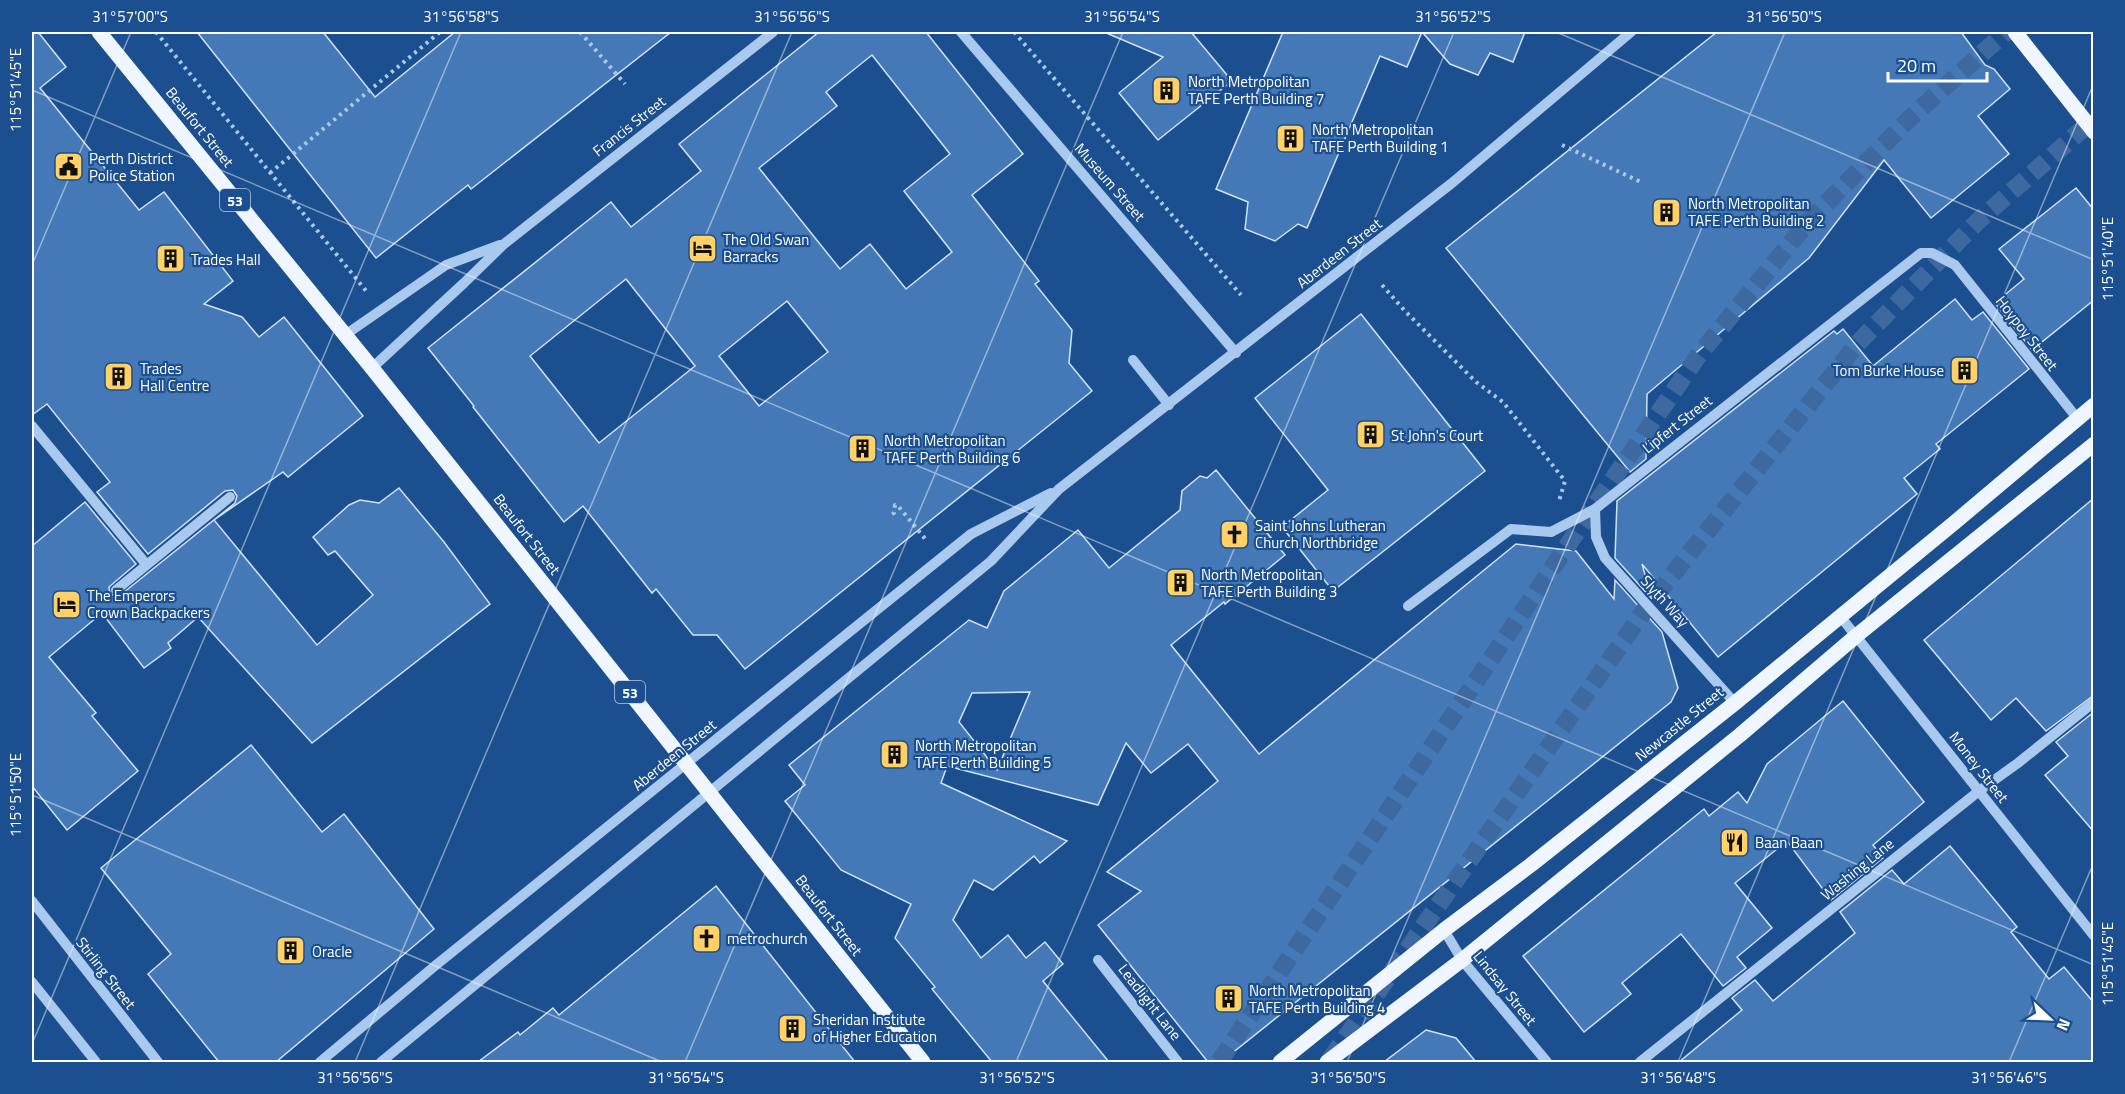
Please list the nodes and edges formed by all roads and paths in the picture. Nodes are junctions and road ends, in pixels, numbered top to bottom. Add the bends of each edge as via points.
1 (99, 32) edge
2 (156, 32) edge
3 (440, 32) edge
4 (580, 32) edge
5 (773, 32) edge
6 (961, 32) edge
7 (1014, 32) edge
8 (1631, 32) edge
9 (2015, 32) edge
10 (625, 84) dead end
11 (2094, 132) edge
12 (1562, 145) dead end
13 (270, 173) junction
14 (1643, 183) dead end
15 (504, 244) junction
16 (1955, 266) joint
17 (1382, 285) dead end
18 (1241, 295) dead end
19 (381, 310) junction
20 (345, 335) junction
21 (1236, 353) junction
22 (1133, 360) dead end
23 (372, 368) junction
24 (1169, 405) junction
25 (2094, 405) edge
26 (2077, 418) junction
27 (32, 426) edge
28 (2094, 444) edge
29 (1059, 489) junction
30 (230, 497) dead end
31 (1595, 509) junction
32 (892, 514) dead end
33 (1551, 532) junction
34 (928, 543) dead end
35 (146, 564) junction
36 (116, 590) dead end
37 (1408, 606) dead end
38 (1840, 616) junction
39 (1856, 636) junction
40 (2094, 702) edge
41 (1735, 703) junction
42 (686, 765) junction
43 (1979, 791) junction
44 (709, 794) junction
45 (32, 901) edge
46 (1444, 930) junction
47 (2094, 936) edge
48 (1098, 960) dead end
49 (1462, 960) junction
50 (32, 982) edge
51 (96, 1062) edge
52 (158, 1062) edge
53 (320, 1062) edge
54 (381, 1062) edge
55 (923, 1062) edge
56 (1178, 1062) edge
57 (1280, 1062) edge
58 (1328, 1062) edge
59 (1547, 1062) edge
60 (1640, 1062) edge

1 - 20 main road, Beaufort Street / 53
2 - 13 path
3 - 13 path
4 - 10 path
5 - 15 street, Francis Street
6 - 21 street, Museum Street
7 - 18 path
8 - 21 street, Aberdeen Street via 1452,183
9 - 11 main road
12 - 14 path
13 - 19 path
15 - 19 street, Francis Street via 446,265
15 - 23 street, Francis Street
16 - 26 street, Hoypoy Street
16 - 31 street, Lipfert Street via 1932,253 1921,253
17 - 33 path via 1476,382 1503,402 1565,481
19 - 20 street, Francis Street
20 - 23 main road, Beaufort Street / 53
21 - 24 street, Aberdeen Street
22 - 24 street
23 - 42 main road, Beaufort Street / 53
24 - 29 street, Aberdeen Street
25 - 26 main road, Newcastle Street
26 - 38 main road, Newcastle Street
27 - 35 street
28 - 39 main road
29 - 42 street, Aberdeen Street via 971,534
29 - 44 street, Aberdeen Street via 991,561
30 - 35 street
31 - 33 street, Lipfert Street
31 - 41 street, Slyth Way via 1596,537 1605,558
32 - 34 path via 895,505 912,520
33 - 37 street via 1511,529
35 - 36 street
38 - 39 street, Money Street
38 - 41 main road, Newcastle Street
39 - 43 street, Money Street
39 - 49 main road
40 - 43 street, Washing Lane
41 - 46 main road, Newcastle Street
42 - 44 main road, Beaufort Street / 53
42 - 53 street, Aberdeen Street
43 - 47 street, Money Street
43 - 60 street, Washing Lane
44 - 54 street, Aberdeen Street
44 - 55 main road, Beaufort Street / 53
45 - 52 street, Stirling Street
46 - 49 street, Lindsay Street
46 - 57 main road, Newcastle Street
48 - 56 street, Leadlight Lane
49 - 58 main road
49 - 59 street, Lindsay Street
50 - 51 street

